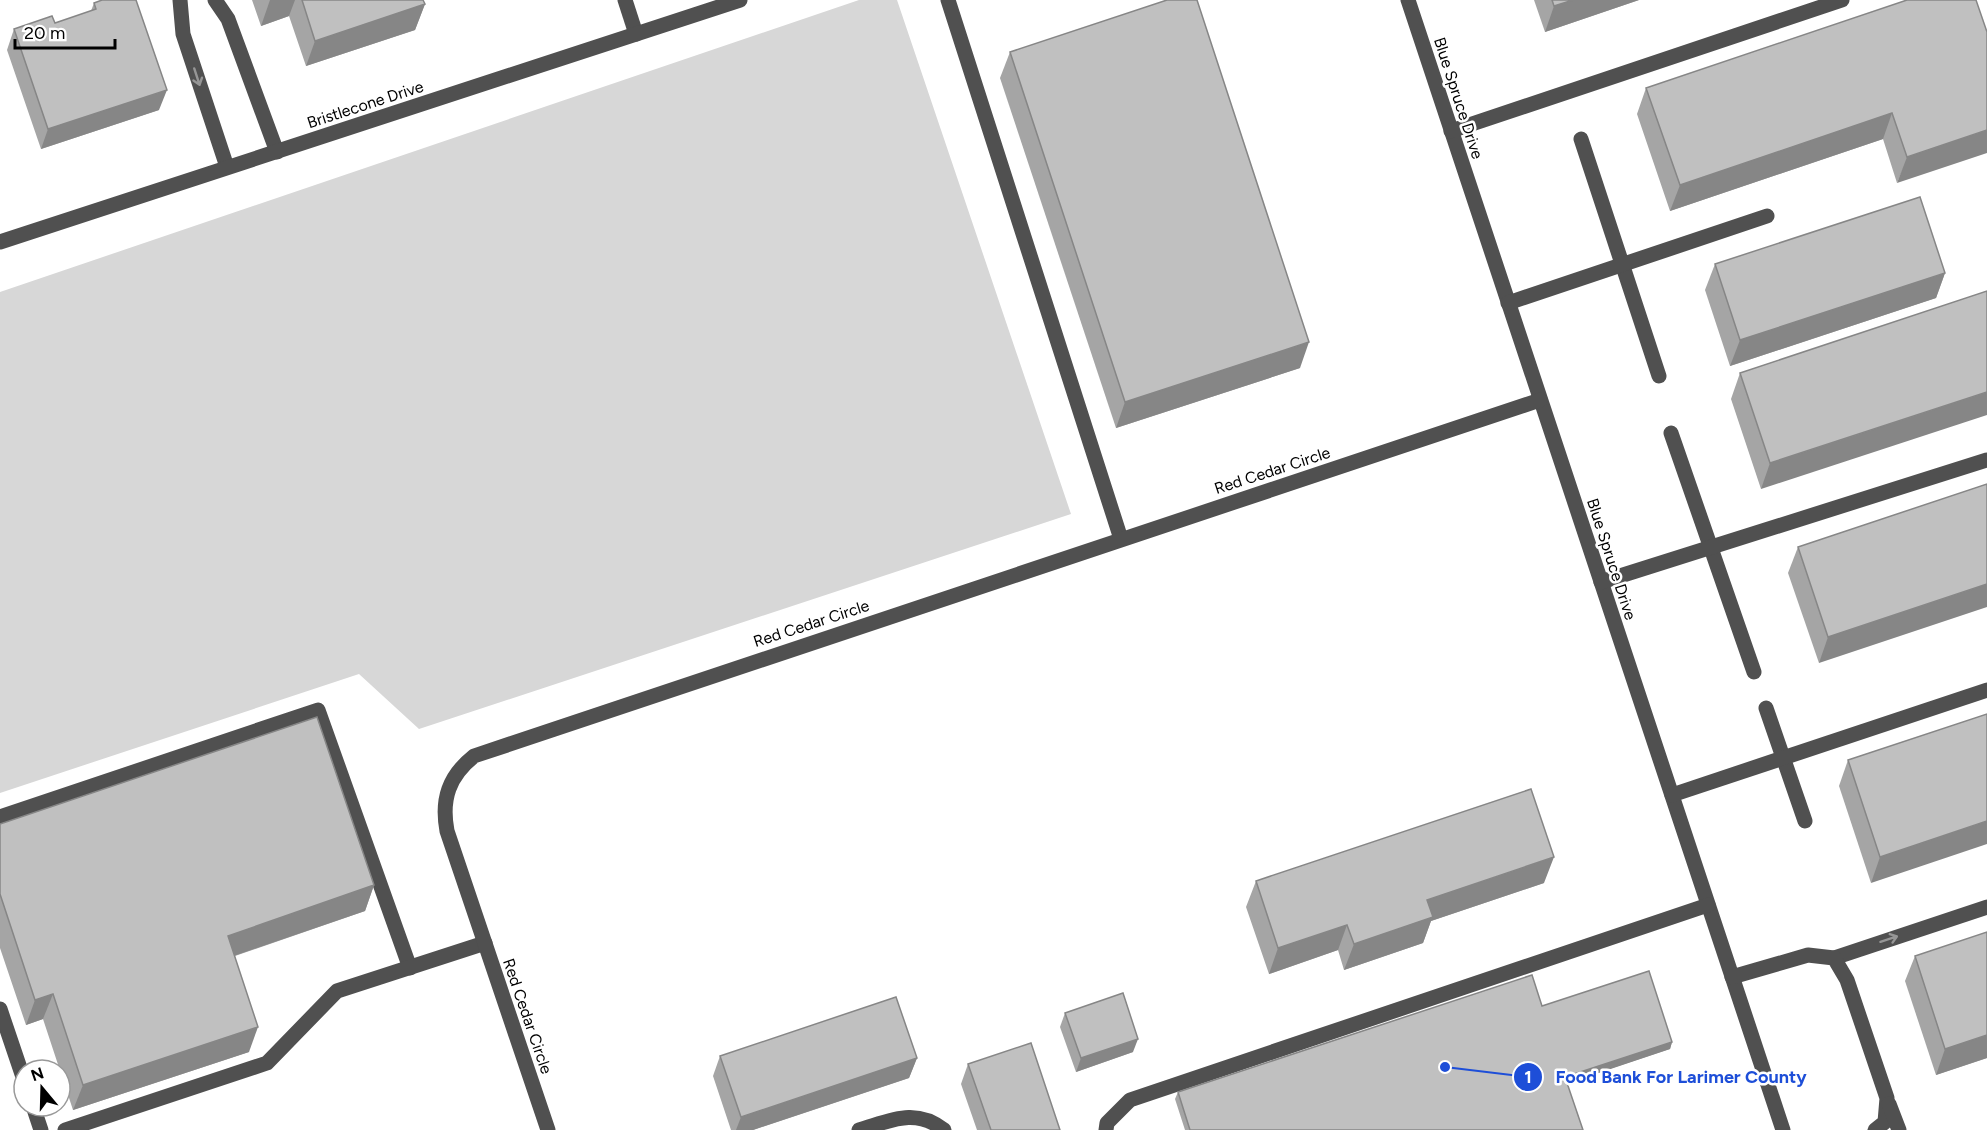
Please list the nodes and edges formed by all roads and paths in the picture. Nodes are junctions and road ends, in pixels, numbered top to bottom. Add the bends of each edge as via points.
1 (180, 0) edge
2 (215, 0) edge
3 (625, 0) edge
4 (948, 0) edge
5 (1408, 0) edge
6 (1842, 0) edge
7 (730, 2) edge
8 (636, 34) junction
9 (1451, 131) junction
10 (1581, 139) dead end
11 (277, 152) junction
12 (227, 167) junction
13 (1767, 216) dead end
14 (0, 242) edge
15 (1623, 265) junction
16 (1508, 303) junction
17 (1659, 376) dead end
18 (1540, 400) junction
19 (1671, 433) dead end
20 (1987, 460) edge
21 (1121, 539) junction
22 (1711, 547) junction
23 (1601, 582) junction
24 (1754, 672) dead end
25 (1987, 690) edge
26 (1766, 708) dead end
27 (1784, 758) junction
28 (1672, 795) junction
29 (0, 817) edge
30 (1805, 820) dead end
31 (1708, 905) junction
32 (1987, 907) edge
33 (485, 943) junction
34 (1834, 958) junction
35 (410, 968) junction
36 (1732, 977) junction
37 (0, 1009) edge
38 (17, 1058) edge
39 (1887, 1098) junction
40 (65, 1130) edge
41 (548, 1130) edge
42 (859, 1130) edge
43 (944, 1130) edge
44 (1106, 1130) edge
45 (1783, 1130) edge
46 (1875, 1130) edge
47 (1899, 1130) edge

1 -> 12 street via 183,34
2 - 11 street via 228,19
3 - 8 street
4 - 21 street
5 - 9 street, Blue Spruce Drive
6 - 9 street
7 - 8 street, Bristlecone Drive
8 - 11 street, Bristlecone Drive
9 - 16 street, Blue Spruce Drive
10 - 15 street
11 - 12 street, Bristlecone Drive
12 - 14 street, Bristlecone Drive
13 - 15 street
15 - 16 street
15 - 17 street
16 - 18 street, Blue Spruce Drive
18 - 21 street, Red Cedar Circle
18 - 23 street, Blue Spruce Drive
19 - 22 street
20 - 22 street
21 - 33 street, Red Cedar Circle via 474,756 454,776 445,802 445,817
22 - 23 street
22 - 24 street
23 - 28 street, Blue Spruce Drive
25 - 27 street
26 - 27 street
27 - 28 street
27 - 30 street
28 - 31 street, Blue Spruce Drive
29 - 35 street via 318,710
31 - 36 street, Blue Spruce Drive
31 - 44 street via 1130,1100 1107,1123
34 -> 32 street
33 - 35 street
33 - 41 street, Red Cedar Circle
34 - 36 street via 1808,954
34 - 39 street via 1847,980
35 - 40 street via 337,991 267,1063
36 - 45 street, Blue Spruce Drive
37 - 38 street
39 - 46 street via 1885,1122
39 - 47 street
42 - 43 street via 912,1116 934,1122

